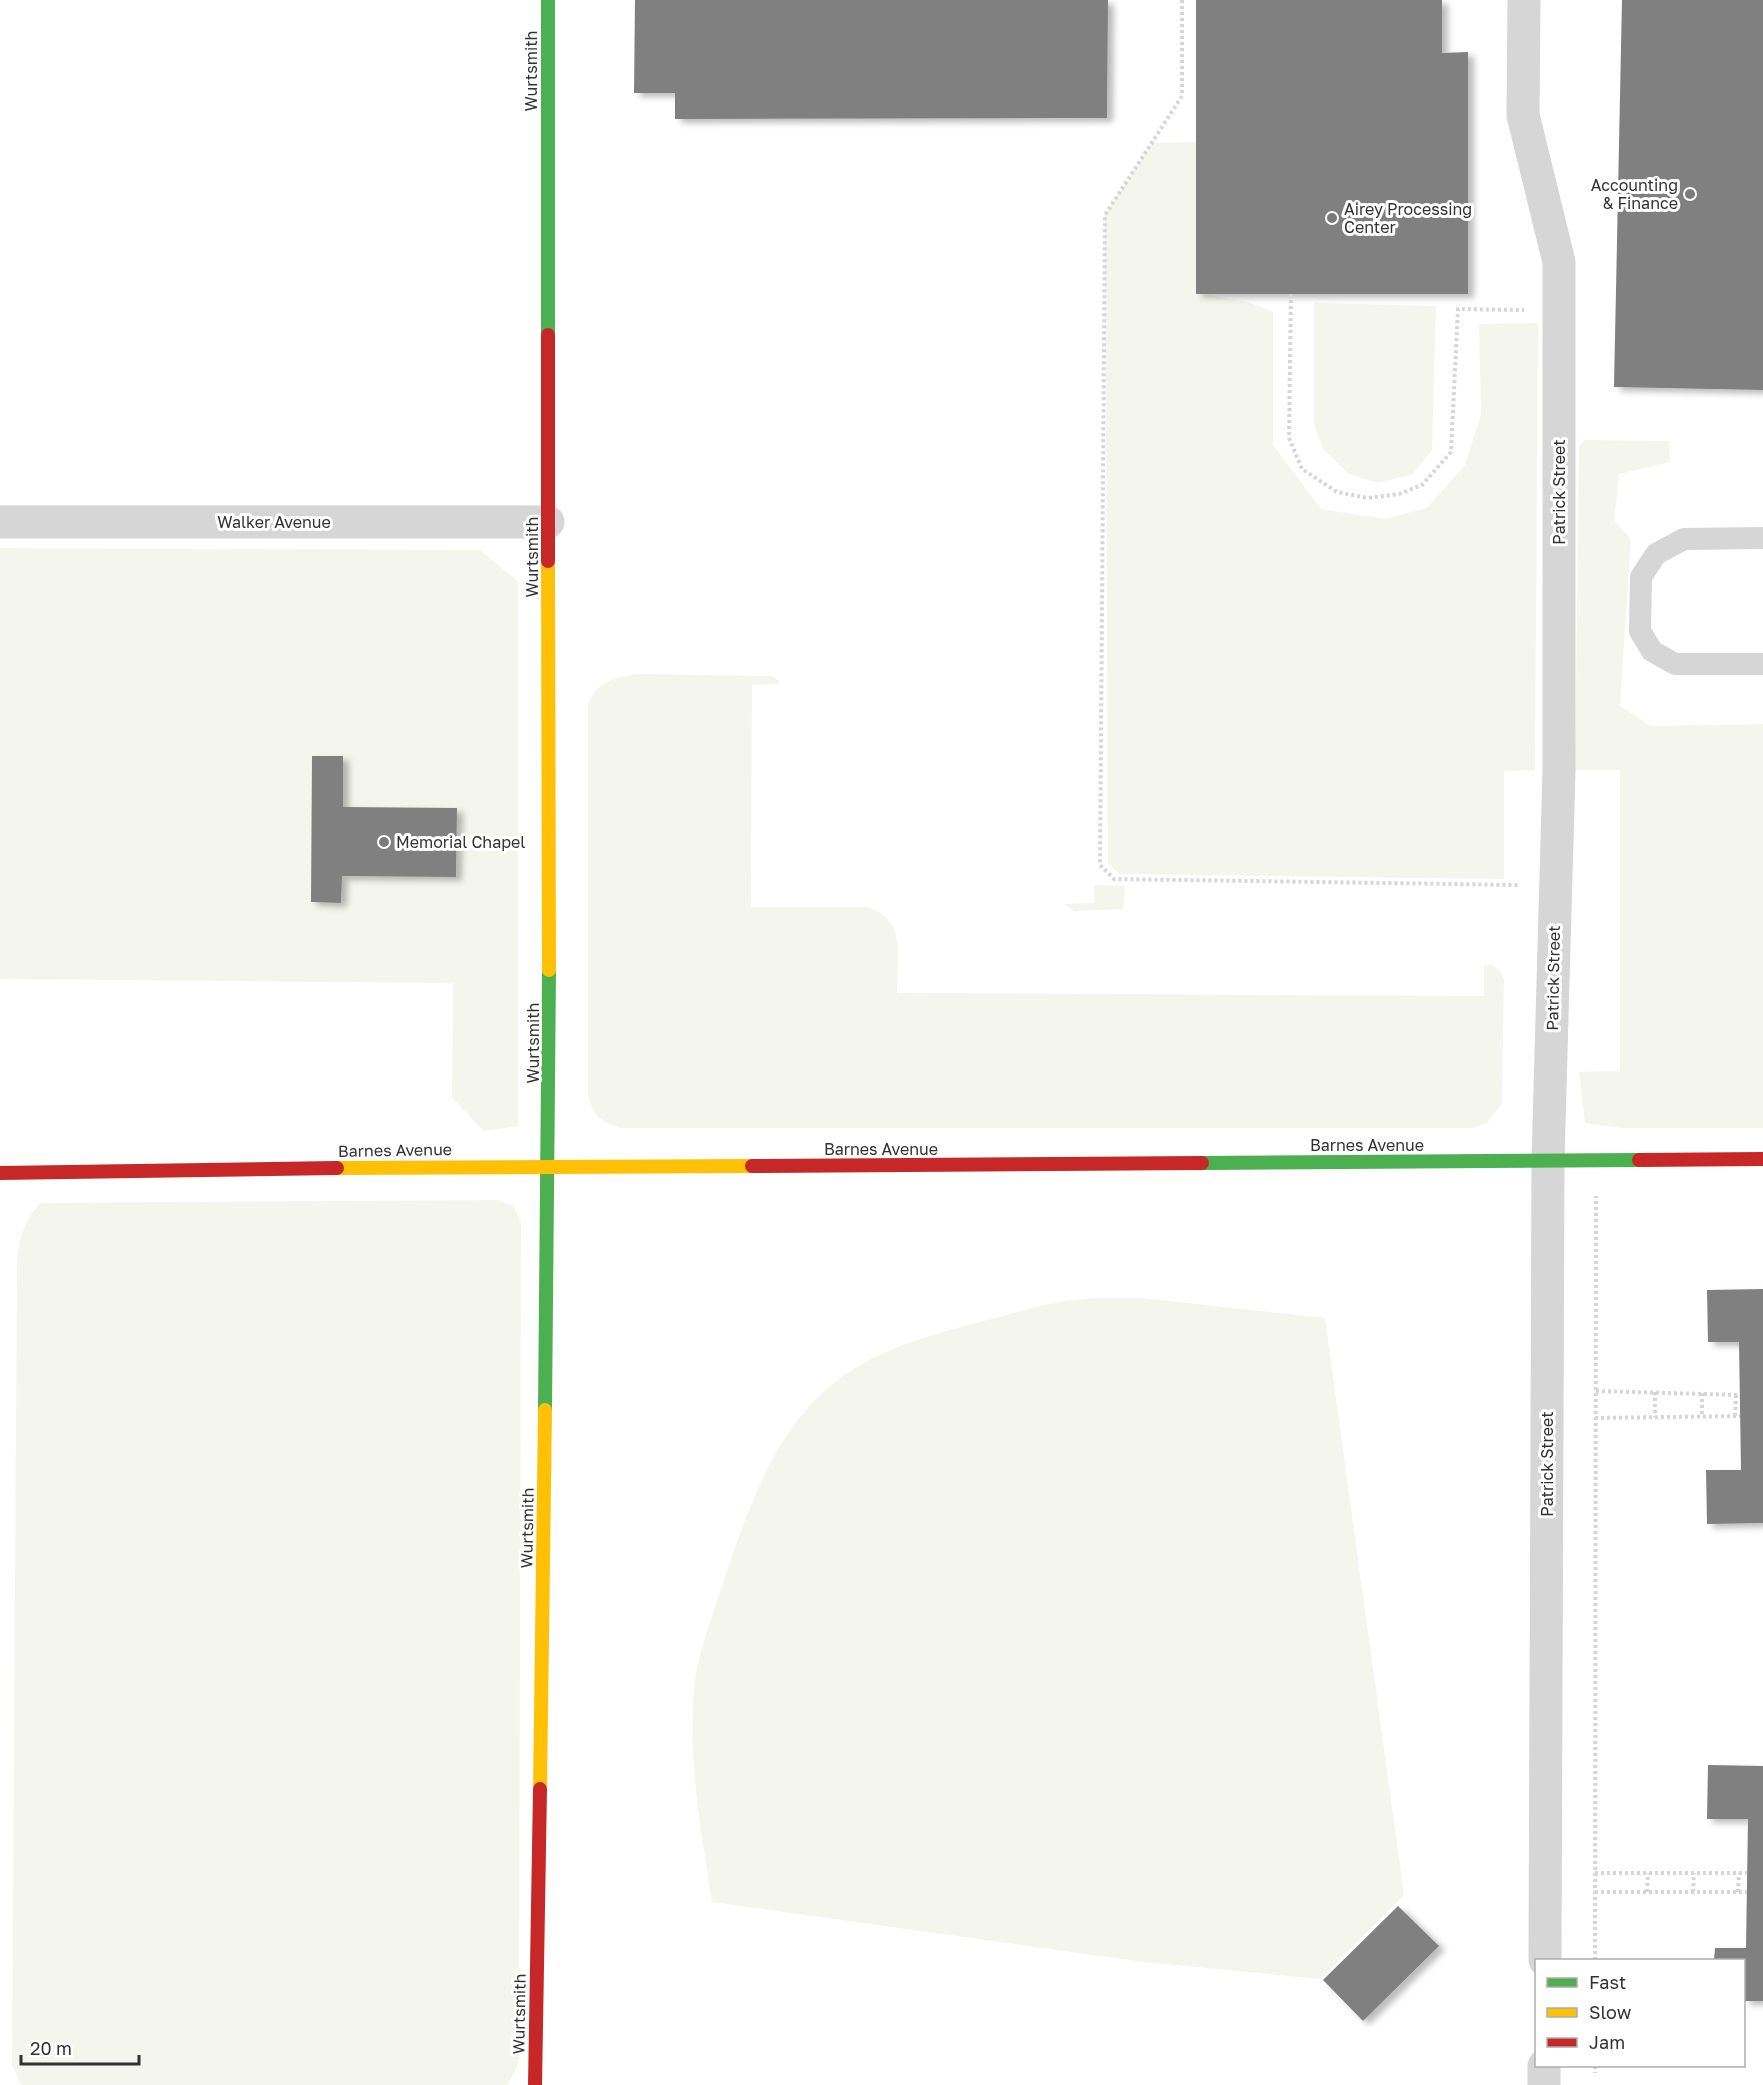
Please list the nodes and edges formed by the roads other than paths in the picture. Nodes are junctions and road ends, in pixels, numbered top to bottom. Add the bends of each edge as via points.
1 (548, 0) edge
2 (1524, 0) edge
3 (0, 522) edge
4 (548, 522) junction
5 (1763, 538) edge
6 (1763, 664) edge
7 (1763, 1159) edge
8 (1548, 1160) junction
9 (549, 1168) junction
10 (0, 1173) edge
11 (1545, 1959) edge
12 (1544, 2067) edge
13 (535, 2085) edge
14 (1544, 2085) edge

1 - 4 street, Wurtsmith
2 - 8 street, Patrick Street via 1523,115 1559,261 1559,770
3 - 4 street, Walker Avenue
4 - 9 street, Wurtsmith
5 - 6 lane via 1684,538 1656,554 1641,577 1640,631 1652,651 1675,664
7 - 8 street, Barnes Avenue
8 - 9 street, Barnes Avenue
8 - 11 street, Patrick Street
9 - 10 street, Barnes Avenue via 435,1166
9 - 13 street, Wurtsmith
12 - 14 street

